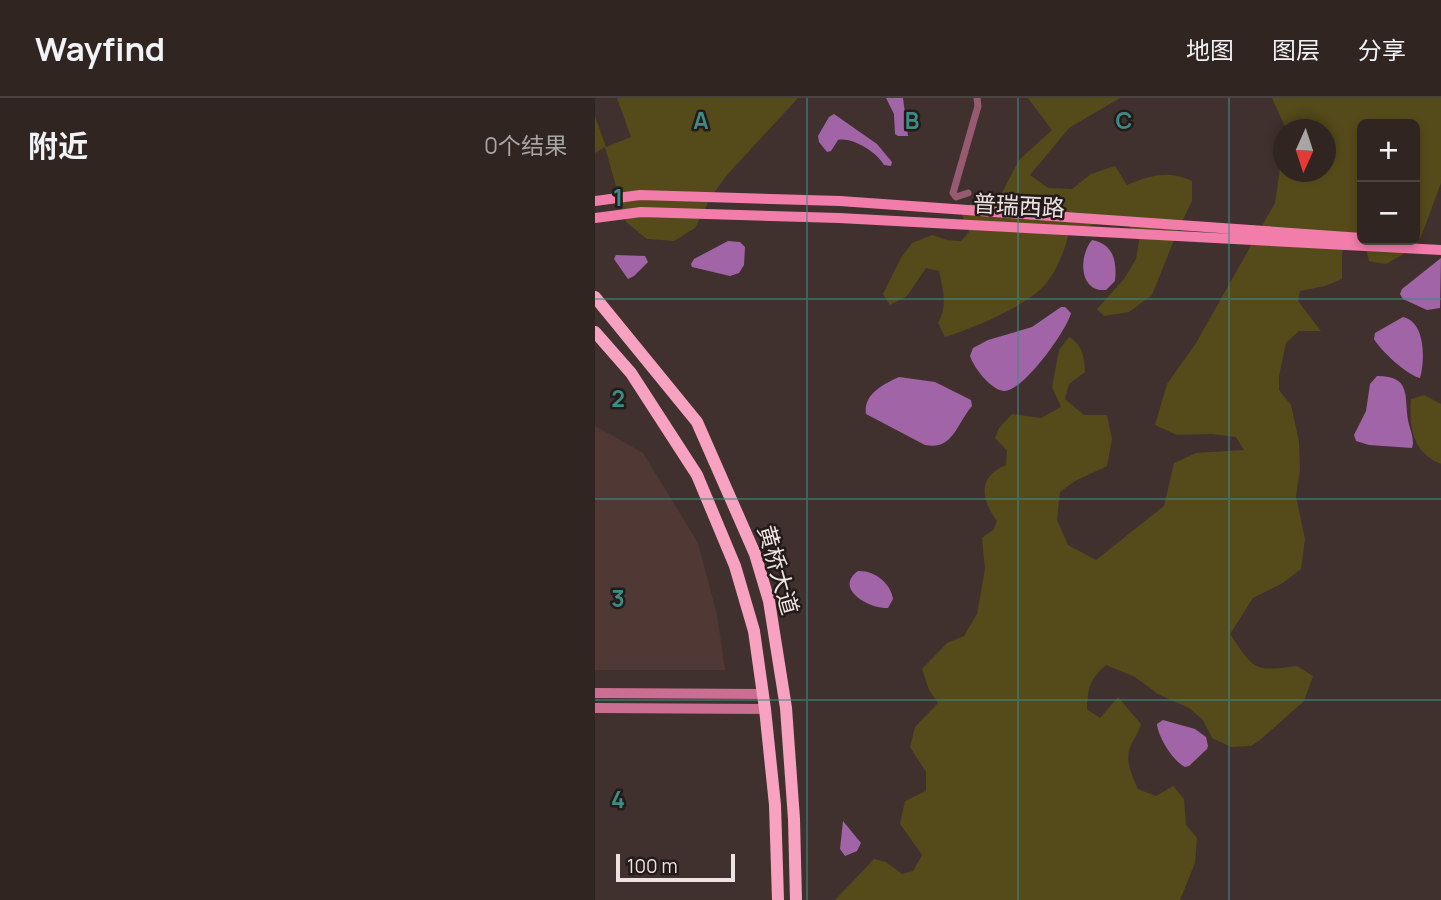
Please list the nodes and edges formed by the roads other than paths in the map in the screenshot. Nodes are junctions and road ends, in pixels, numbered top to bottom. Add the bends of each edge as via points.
1 (977, 98) edge
2 (968, 192) dead end
3 (595, 201) edge
4 (595, 218) edge
5 (1357, 239) edge
6 (1420, 243) edge
7 (1441, 245) edge
8 (1441, 250) edge
9 (595, 297) edge
10 (595, 332) edge
11 (595, 694) edge
12 (764, 694) junction
13 (595, 708) edge
14 (765, 709) junction
15 (778, 900) edge
16 (796, 900) edge

1 - 2 street via 953,193 956,197
3 - 5 main road, 普瑞西路 via 640,195 841,201
4 - 8 main road, 普瑞西路 via 641,212 839,218
6 - 7 main road
9 - 16 highway, 黄桥大道 via 698,422 755,554 769,601 786,708
10 - 12 highway, 黄桥大道 via 631,373 697,475 736,566 754,631
11 - 12 street
12 - 14 highway, 黄桥大道
13 - 14 street
14 - 15 highway, 黄桥大道

